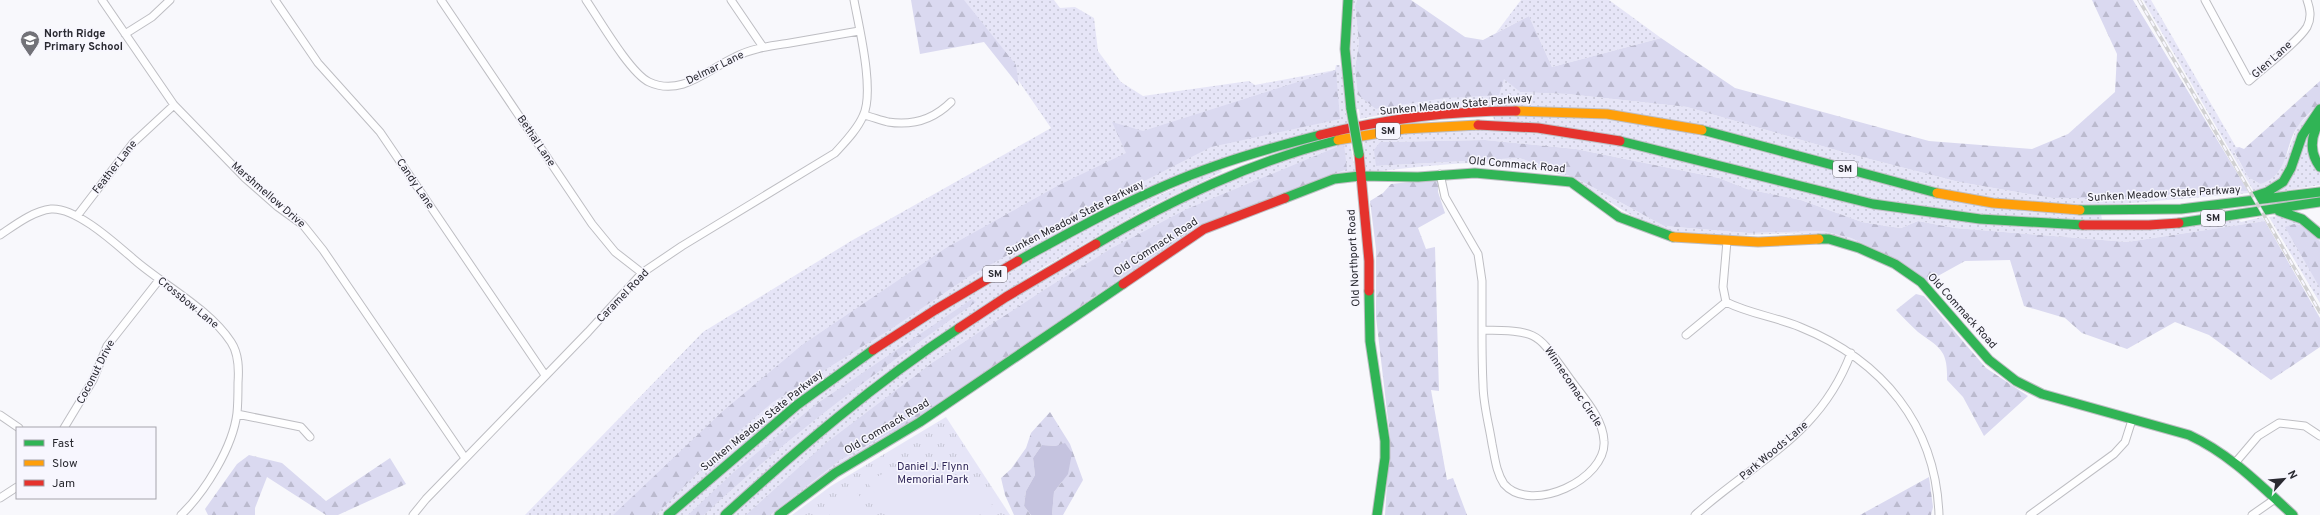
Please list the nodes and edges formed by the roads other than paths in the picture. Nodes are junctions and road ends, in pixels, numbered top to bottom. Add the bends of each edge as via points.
1 (102, 0) edge
2 (170, 0) edge
3 (275, 0) edge
4 (441, 0) edge
5 (586, 0) edge
6 (731, 0) edge
7 (854, 0) edge
8 (1348, 0) edge
9 (2205, 0) edge
10 (2307, 0) edge
11 (859, 31) junction
12 (126, 34) junction
13 (763, 47) junction
14 (951, 102) dead end
15 (174, 105) junction
16 (2320, 109) edge
17 (864, 115) junction
18 (2320, 120) edge
19 (2320, 166) edge
20 (1440, 174) junction
21 (1360, 176) junction
22 (2320, 192) edge
23 (2320, 202) edge
24 (2222, 206) junction
25 (2273, 210) junction
26 (77, 216) junction
27 (2320, 234) edge
28 (0, 235) edge
29 (1727, 241) junction
30 (642, 273) junction
31 (159, 280) junction
32 (1726, 302) junction
33 (1482, 330) junction
34 (1686, 335) dead end
35 (1851, 353) junction
36 (545, 375) junction
37 (237, 414) junction
38 (0, 415) edge
39 (2132, 420) junction
40 (18, 427) edge
41 (65, 427) edge
42 (2320, 436) edge
43 (310, 437) dead end
44 (466, 458) junction
45 (2235, 463) junction
46 (16, 488) edge
47 (0, 498) edge
48 (2275, 499) junction
49 (181, 515) edge
50 (413, 515) edge
51 (668, 515) edge
52 (725, 515) edge
53 (779, 515) edge
54 (1377, 515) edge
55 (1695, 515) edge
56 (1939, 515) edge
57 (2030, 515) edge
58 (2252, 515) edge
59 (2293, 515) edge

1 - 12 street, Marshmellow Drive
2 - 12 street via 152,17
3 - 36 street, Candy Lane via 318,63 380,132
4 - 30 street, Bethal Lane via 592,224 615,252
5 - 13 street, Delmar Lane via 633,68 647,81 662,86 674,87 691,82 736,56
6 - 13 street
7 - 11 street
8 - 21 main road, Old Northport Road, bridge via 1345,49
9 - 10 street, Glen Lane via 2249,81 2308,26 2311,13
11 - 13 street, Delmar Lane
11 - 17 street via 867,88
12 - 15 street, Marshmellow Drive
14 - 17 street via 928,119 916,121 889,122
15 - 26 street, Feather Lane via 133,143
15 - 44 street, Marshmellow Drive via 245,178 303,225 328,256
16 - 24 main road via 2306,127 2291,171 2284,182 2263,194
17 - 30 street, Caramel Road via 851,136 835,153
18 - 19 main road via 2311,142 2312,153
20 - 21 main road, Old Commack Road via 1418,177
20 - 29 main road, Old Commack Road via 1488,174 1571,182 1618,217 1656,233 1682,239
20 - 33 street, Winnecomac Circle via 1447,202 1478,254 1482,281
21 - 53 main road, Old Commack Road via 1334,179 1204,229 920,422 835,472
21 - 54 main road, Old Northport Road via 1368,254 1370,341 1385,441
22 - 24 main road, Sunken Meadow State Parkway / SM
23 - 25 main road, Sunken Meadow State Parkway / SM
24 - 51 main road, Sunken Meadow State Parkway / SM via 2095,211 2030,207 1954,197 1743,140 1660,121 1599,114 1536,110 1426,117 1371,124 1284,143 1206,169 1084,225 961,293 878,346 799,404
25 - 27 main road via 2296,215 2313,225
25 - 52 main road, Sunken Meadow State Parkway / SM via 2153,225 2010,223 1933,215 1869,203 1643,145 1568,131 1523,126 1434,124 1383,132 1306,148 1241,170 1200,187 1061,262 972,318 884,380 785,459
26 - 28 street, Crossbow Lane via 51,209 24,219
26 - 31 street, Crossbow Lane via 96,228
29 - 32 street via 1723,286
29 - 39 main road, Old Commack Road via 1829,239 1895,264 1921,282 1989,360 2016,381 2042,394
30 - 36 street, Caramel Road
31 - 37 street, Crossbow Lane via 216,325 232,343 239,372
31 - 41 street, Coconut Drive via 107,346 93,380
32 - 34 street
32 - 35 street via 1744,311 1799,326
33 - 33 street, Winnecomac Circle via 1483,385 1498,472 1504,485 1515,495 1527,500 1548,500 1560,495 1599,464 1605,443 1600,423 1537,337 1521,330
35 - 55 street, Park Woods Lane via 1838,384 1817,414 1794,436
35 - 56 street via 1881,376 1904,405 1922,435 1937,487
36 - 44 street, Caramel Road
37 - 43 street via 301,427
37 - 49 street, Crossbow Lane via 211,477 194,502
38 - 40 street
39 - 45 main road, Old Commack Road via 2203,440
39 - 57 street via 2125,442 2114,454
42 - 45 street via 2305,426 2279,423 2258,436
44 - 50 street, Caramel Road
45 - 48 main road, Old Commack Road
46 - 47 street
48 - 58 street
48 - 59 main road, Old Commack Road

